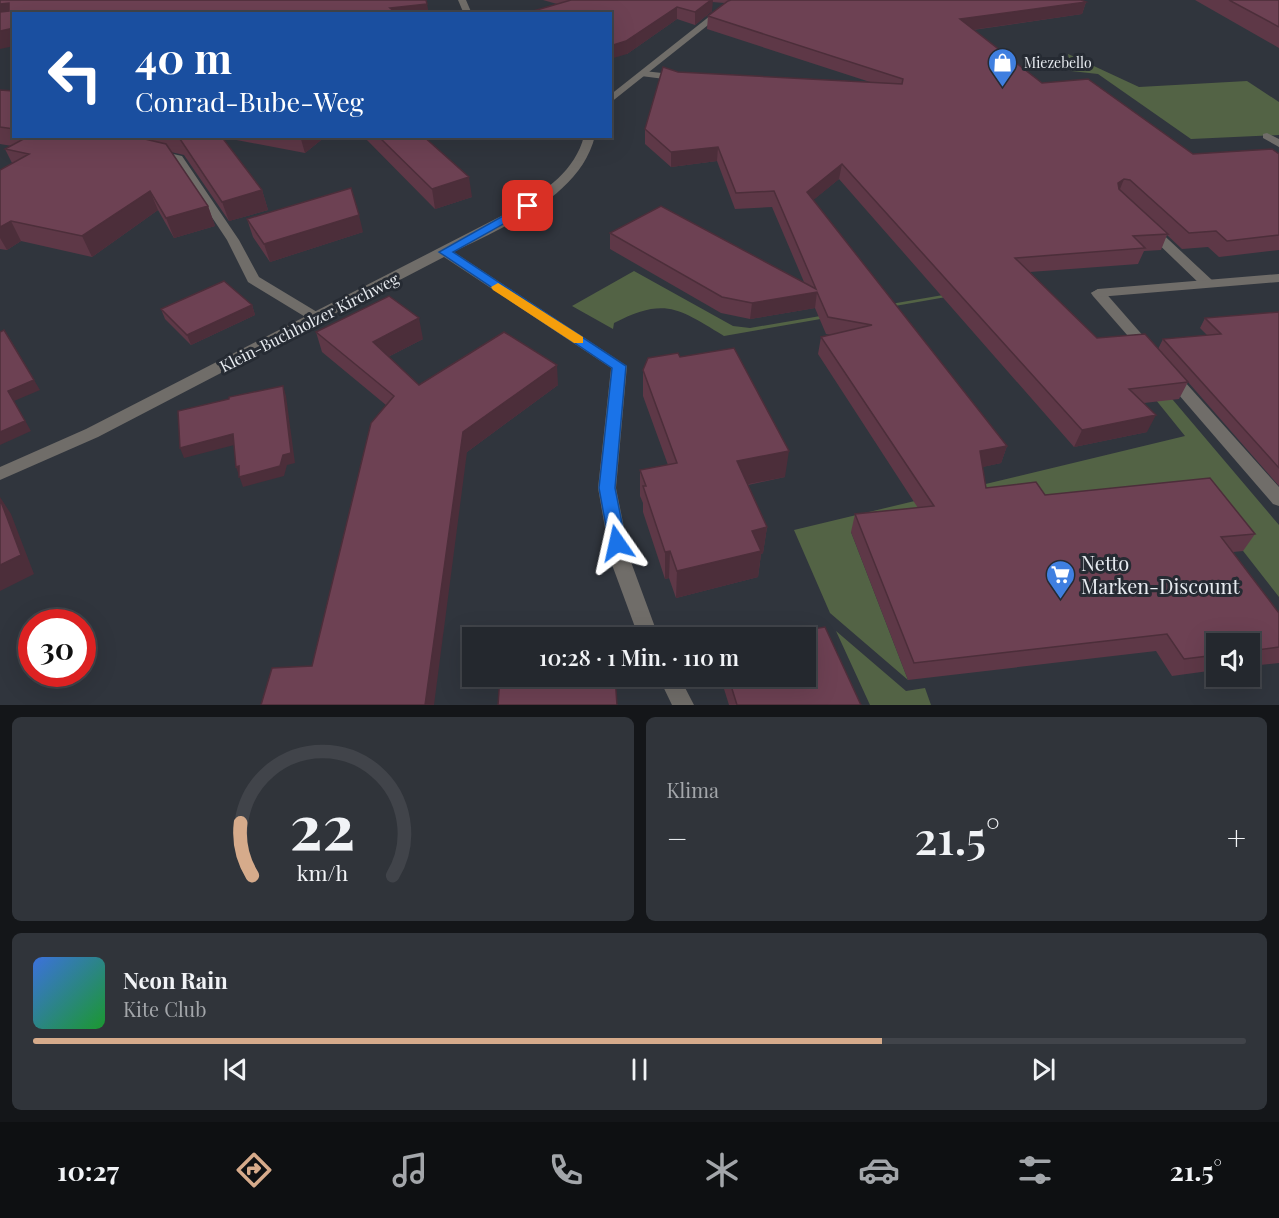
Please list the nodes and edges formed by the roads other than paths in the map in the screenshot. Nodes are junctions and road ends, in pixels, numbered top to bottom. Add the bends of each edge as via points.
1 (713, 7) edge
2 (644, 74) junction
3 (688, 79) edge
4 (612, 98) edge
5 (1268, 136) dead end
6 (590, 138) edge
7 (1279, 144) edge
8 (144, 151) edge
9 (1143, 223) edge
10 (445, 252) junction
11 (1279, 278) edge
12 (1208, 284) junction
13 (317, 318) junction
14 (0, 474) edge
15 (1279, 499) edge
16 (645, 627) edge
17 (674, 687) edge
18 (683, 705) edge

1 - 2 street via 726,8
2 - 3 street
2 - 4 street
5 - 7 street
6 - 10 street, Klein-Buchholzer Kirchweg via 589,146 572,171 546,195
8 - 13 street via 178,158 254,279
9 - 12 street
10 - 13 street, Klein-Buchholzer Kirchweg
10 - 16 street via 619,366 607,488 621,562
11 - 12 street
12 - 15 street via 1098,293
13 - 14 street, Klein-Buchholzer Kirchweg via 92,433
17 - 18 street

